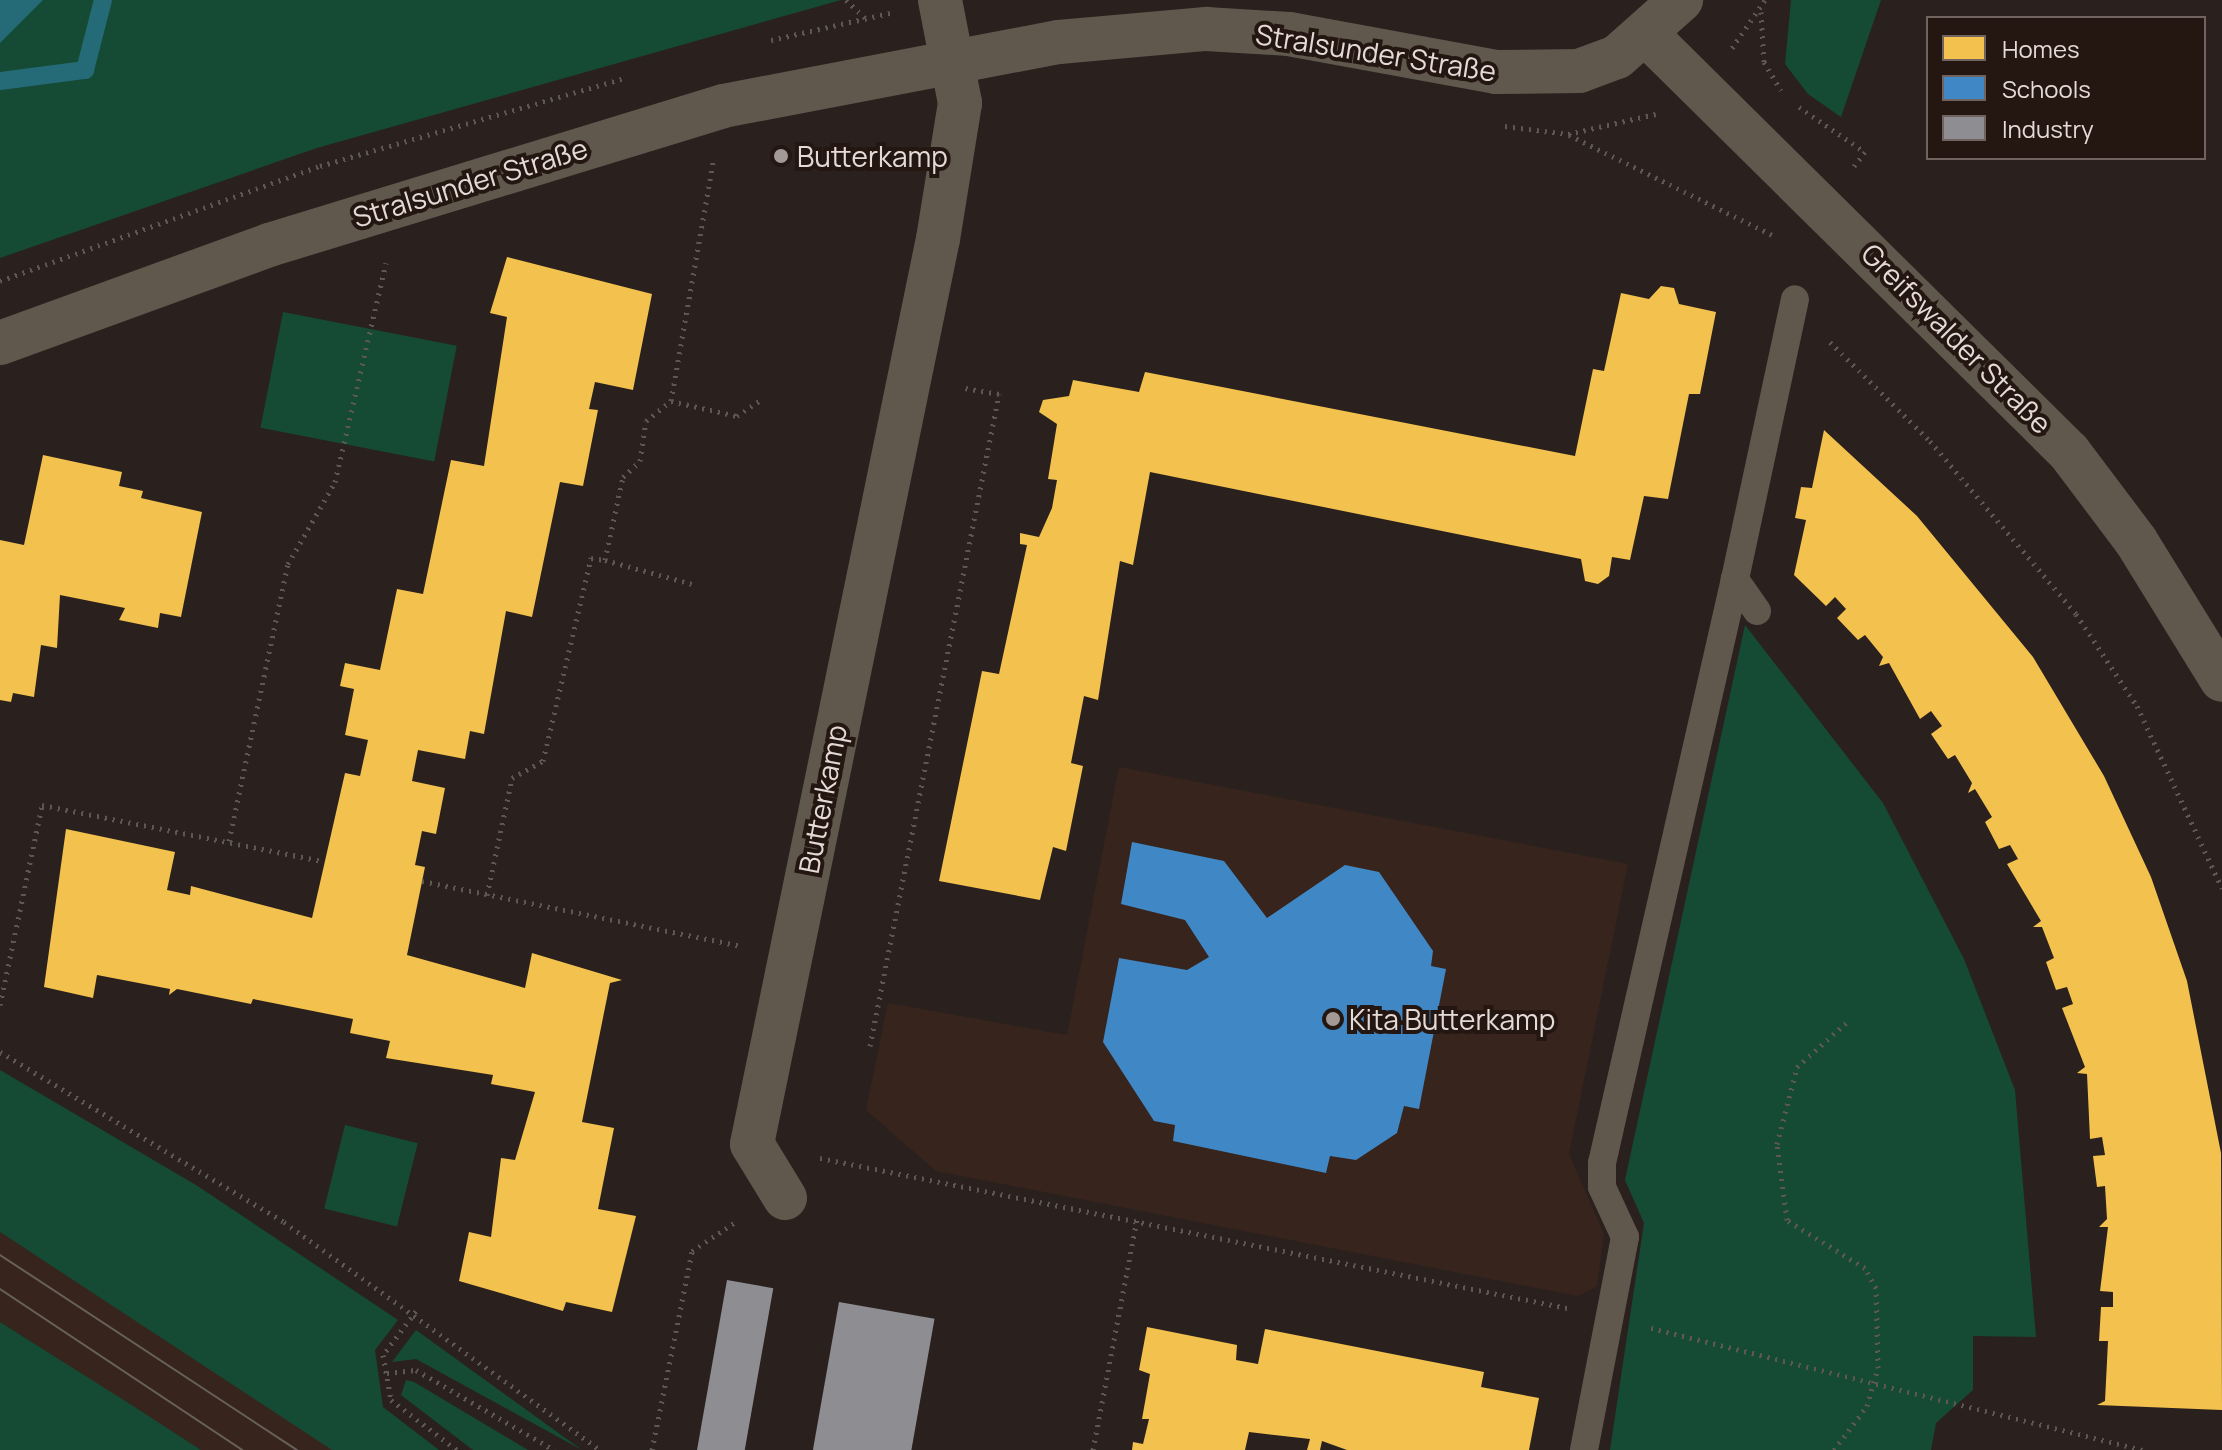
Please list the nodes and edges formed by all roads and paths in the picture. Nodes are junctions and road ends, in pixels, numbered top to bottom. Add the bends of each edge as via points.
1 (846, 0) edge
2 (940, 0) edge
3 (1681, 0) edge
4 (1765, 0) edge
5 (1761, 12) junction
6 (865, 18) dead end
7 (1647, 35) junction
8 (952, 62) junction
9 (1701, 86) junction
10 (1498, 124) dead end
11 (1568, 134) junction
12 (1865, 152) dead end
13 (714, 153) dead end
14 (387, 258) dead end
15 (1795, 299) junction
16 (0, 343) edge
17 (910, 376) junction
18 (761, 400) dead end
19 (671, 401) junction
20 (605, 560) junction
21 (1735, 579) junction
22 (692, 584) dead end
23 (1757, 611) dead end
24 (2222, 680) edge
25 (229, 841) junction
26 (323, 861) dead end
27 (422, 881) dead end
28 (2222, 888) edge
29 (487, 895) junction
30 (790, 955) junction
31 (0, 1005) edge
32 (1846, 1023) dead end
33 (870, 1046) dead end
34 (0, 1052) edge
35 (752, 1144) junction
36 (785, 1198) joint
37 (1137, 1219) junction
38 (416, 1311) junction
39 (1611, 1318) junction
40 (387, 1373) junction
41 (1872, 1385) junction
42 (457, 1450) edge
43 (554, 1450) edge
44 (600, 1450) edge
45 (652, 1450) edge
46 (1093, 1450) edge
47 (1584, 1450) edge
48 (1834, 1450) edge
49 (2143, 1450) edge

1 - 6 path
2 - 8 street
3 - 7 street, Stralsunder Straße
4 - 5 path
5 - 9 path
5 - 12 path via 1764,62 1787,99
7 - 8 street, Stralsunder Straße via 1591,66 1536,76 1289,34 1206,29 1059,42
7 - 9 street, Greifswalder Straße
8 - 16 street, Stralsunder Straße via 723,106 269,245
8 - 17 street, Butterkamp via 960,103
9 - 11 path via 1651,117
9 - 24 street, Greifswalder Straße via 2069,452 2136,541
10 - 11 path
11 - 15 path via 1771,234 1792,268
13 - 19 path
14 - 25 path via 335,482 288,564
15 - 21 lane
15 - 28 path via 1838,353 2003,521 2076,614 2144,719
17 - 30 street, Butterkamp
17 - 33 path via 999,394
18 - 19 path via 737,416
19 - 20 path via 646,421 640,461 623,477
20 - 22 path
20 - 29 path via 591,558 543,761 512,778
21 - 23 lane
21 - 39 lane via 1602,1163 1602,1187 1625,1237
25 - 26 path
25 - 31 path via 42,805
27 - 29 path
29 - 30 path
30 - 35 street, Butterkamp
32 - 41 path via 1797,1067 1777,1144 1787,1220 1865,1268 1876,1288
34 - 38 path via 135,1128
35 - 36 street
35 - 37 path
36 - 45 path via 700,1239 692,1251
37 - 39 path
37 - 46 path
38 - 40 path via 383,1355
38 - 44 path
39 - 41 path
39 - 47 lane
40 - 42 path via 391,1400
40 - 43 path via 416,1370
41 - 48 path via 1867,1406
41 - 49 path

